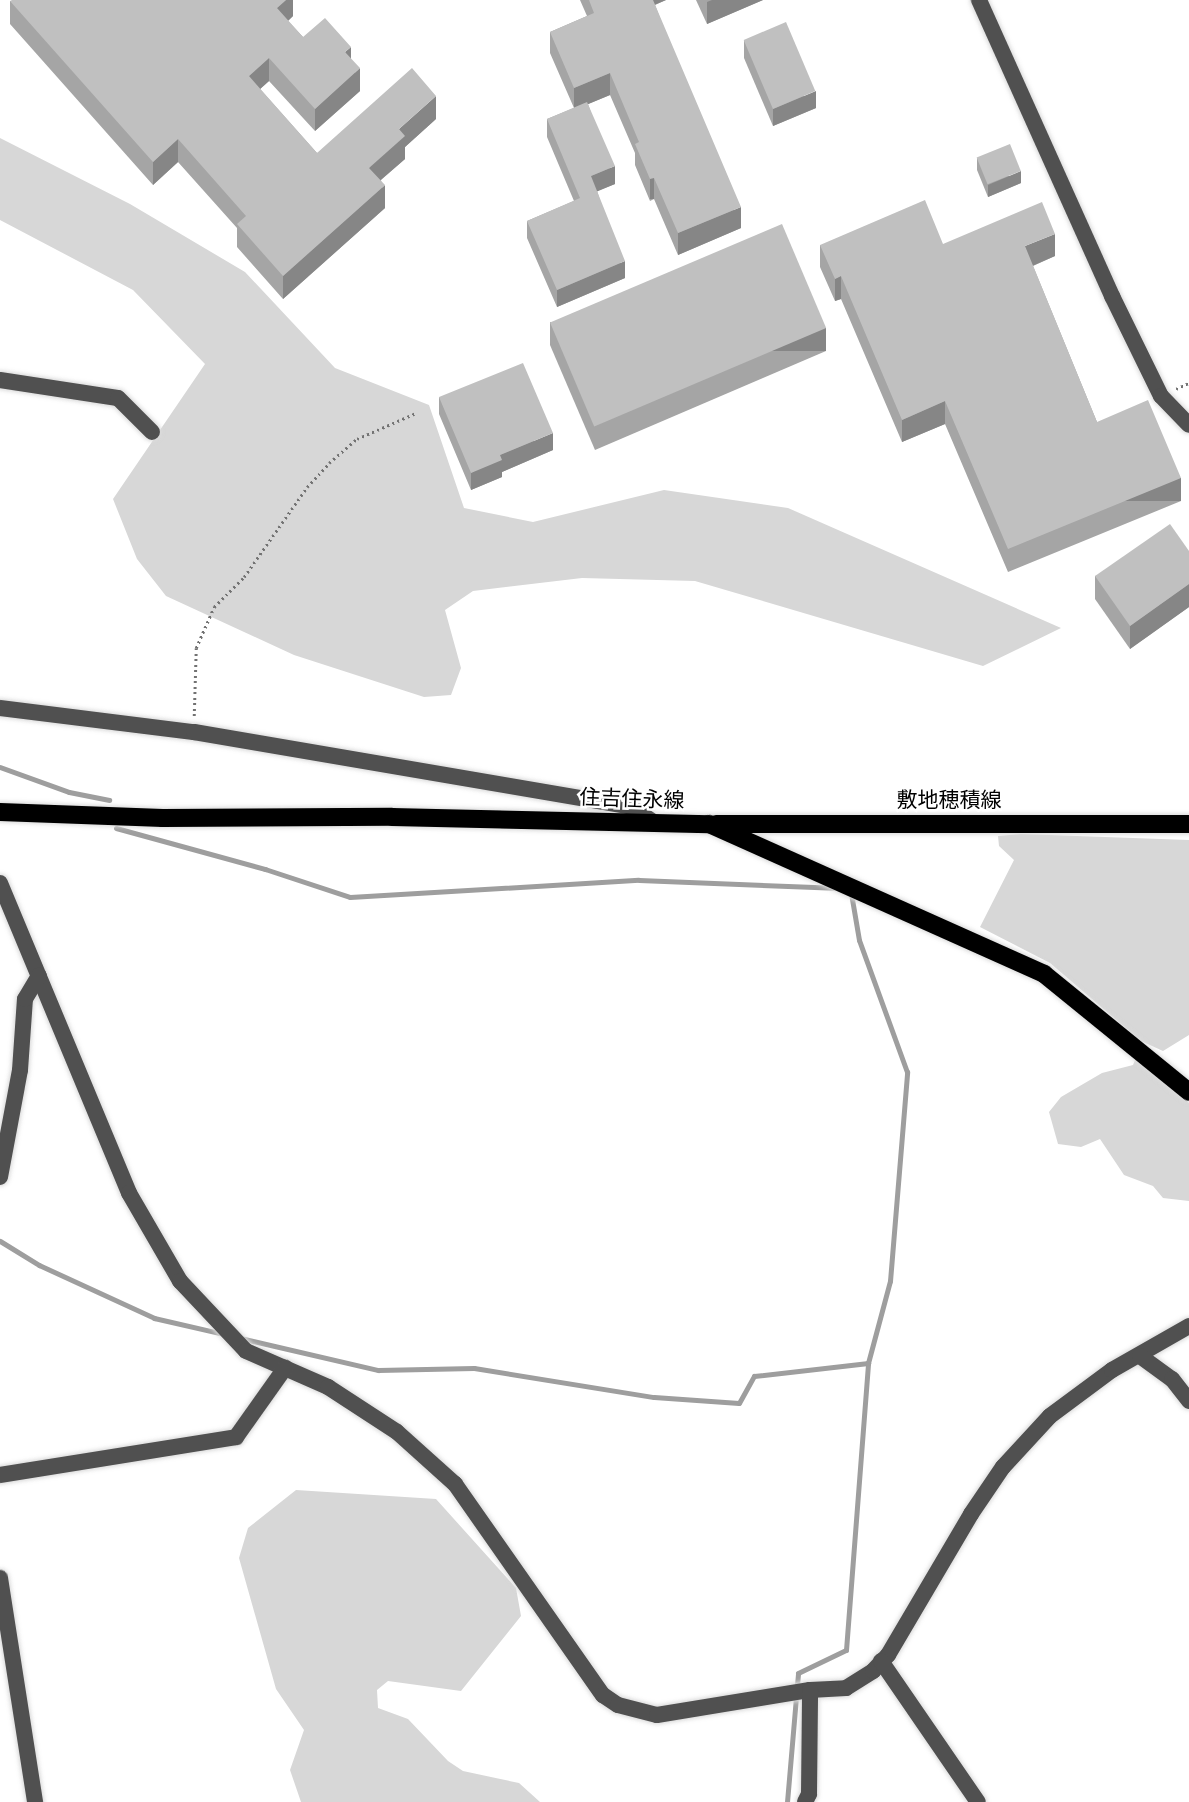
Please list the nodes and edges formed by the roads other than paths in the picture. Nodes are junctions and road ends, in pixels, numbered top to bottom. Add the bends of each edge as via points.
1 (979, 0) edge
2 (0, 380) edge
3 (1189, 425) edge
4 (152, 432) dead end
5 (0, 708) edge
6 (0, 812) edge
7 (652, 821) junction
8 (709, 824) junction
9 (1189, 824) edge
10 (0, 883) edge
11 (39, 976) junction
12 (1189, 1092) edge
13 (0, 1177) edge
14 (1189, 1326) edge
15 (1140, 1356) junction
16 (285, 1368) junction
17 (1189, 1401) edge
18 (0, 1475) edge
19 (0, 1578) edge
20 (881, 1661) junction
21 (810, 1690) junction
22 (35, 1802) edge
23 (805, 1802) edge
24 (978, 1802) edge

1 - 3 street via 1161,396
2 - 4 street via 118,398
5 - 7 street via 194,733 631,807
6 - 7 main road, 住吉住永線 via 163,818
7 - 8 main road, 住吉住永線
8 - 9 main road, 敷地穂積線
8 - 12 main road, 住吉住永線 via 1044,974
10 - 11 street
11 - 13 street via 25,999 20,1070
11 - 16 street via 130,1193 180,1281 246,1351
14 - 15 street
15 - 17 street via 1172,1379
15 - 20 street via 1067,1403 1003,1467
16 - 18 street via 236,1437
16 - 21 street via 328,1387 397,1432 455,1484 603,1695 618,1705 657,1715
19 - 22 street
20 - 21 street via 846,1688
20 - 24 street
21 - 23 street via 809,1794

